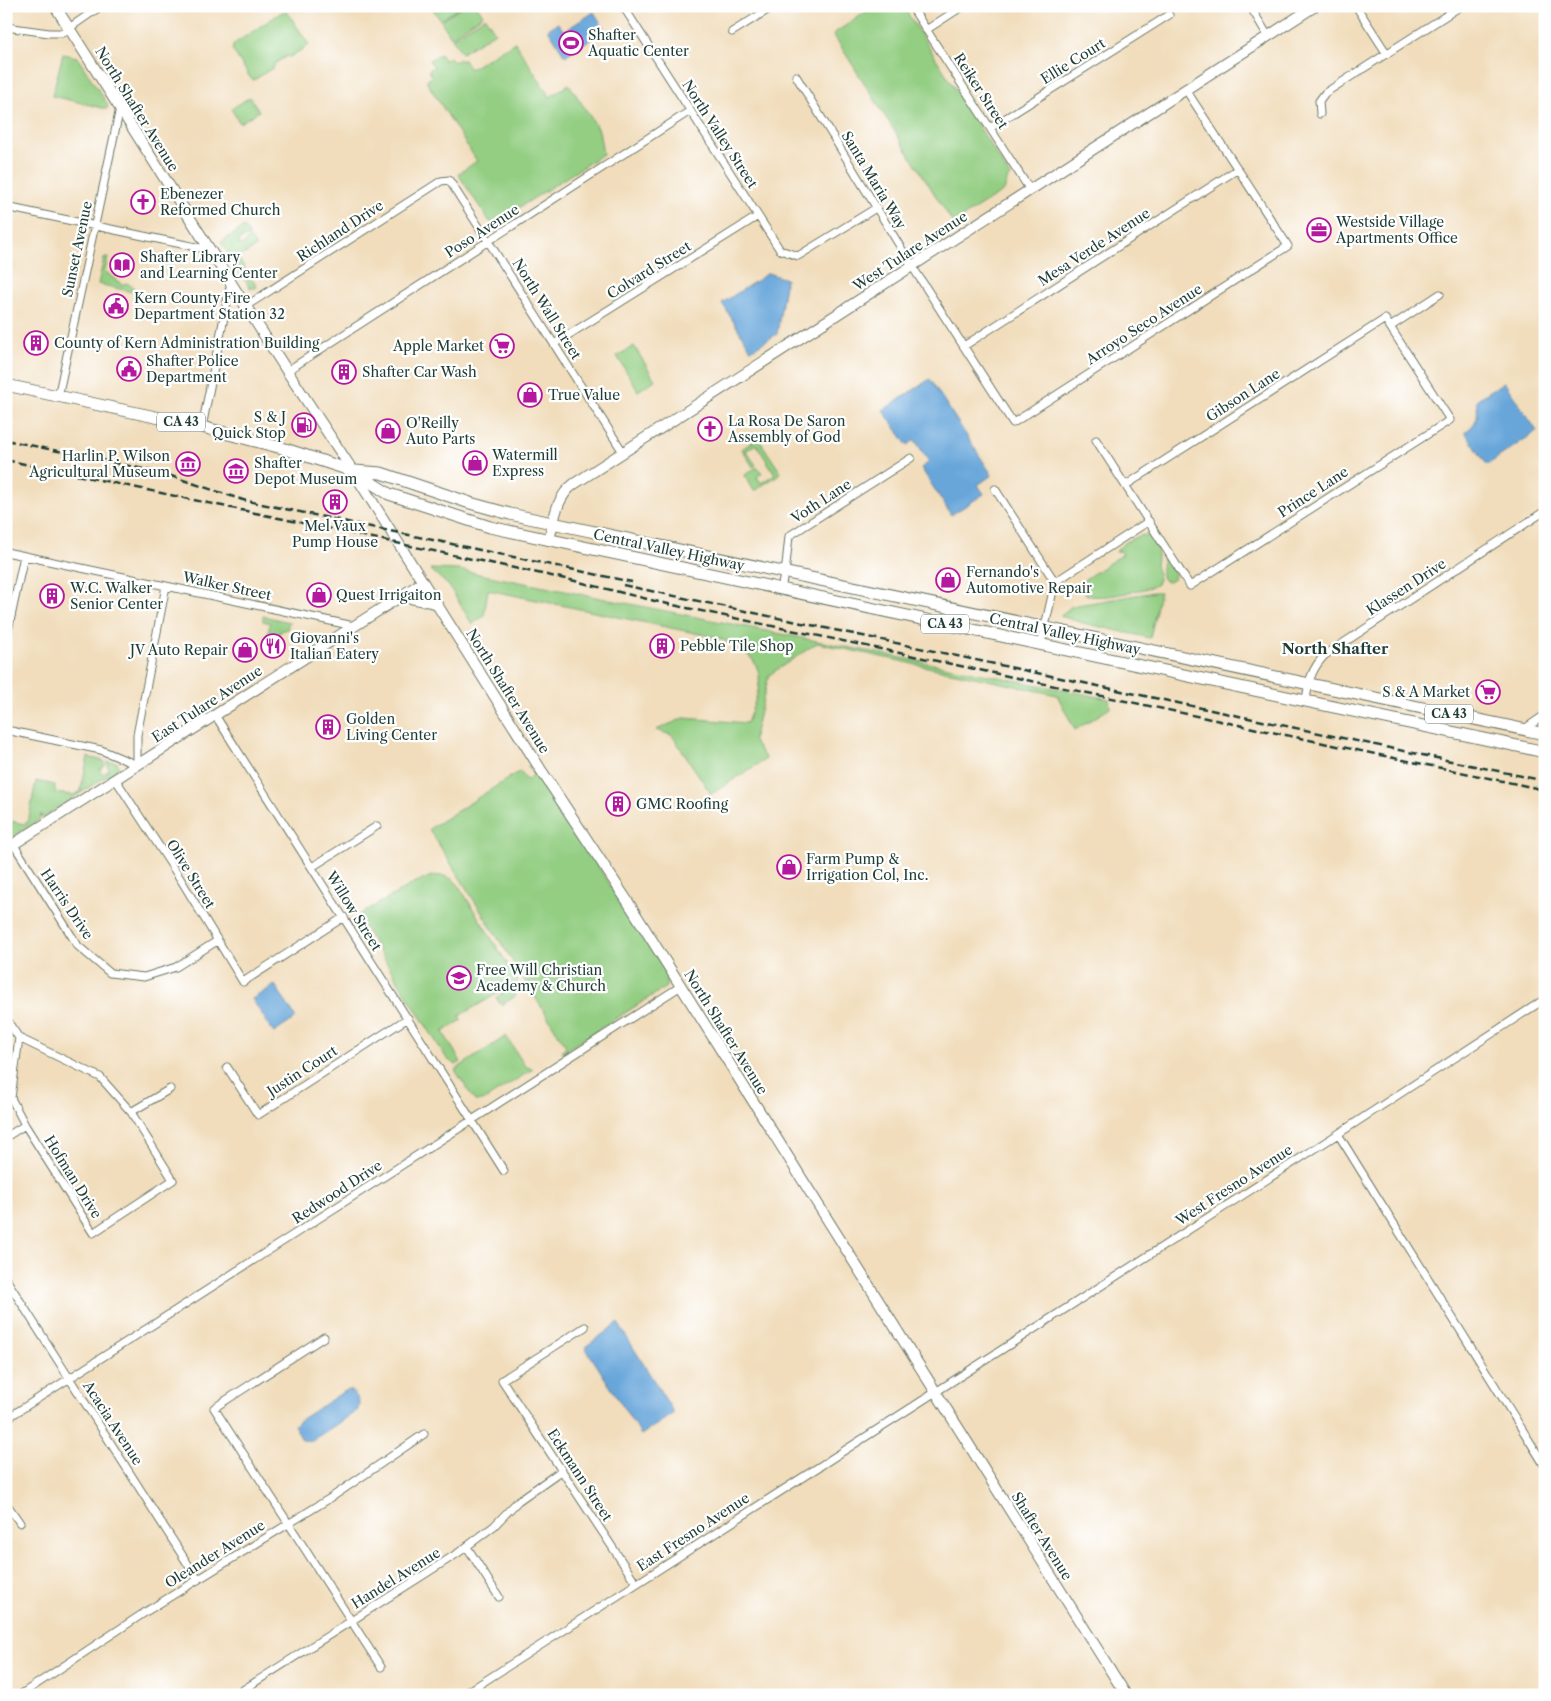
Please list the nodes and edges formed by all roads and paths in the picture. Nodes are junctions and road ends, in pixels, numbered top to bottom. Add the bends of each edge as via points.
1 (56, 6) edge
2 (101, 6) edge
3 (623, 6) edge
4 (774, 6) edge
5 (910, 6) edge
6 (963, 6) edge
7 (1250, 6) edge
8 (1315, 6) edge
9 (1356, 6) edge
10 (1461, 6) edge
11 (1168, 15) dead end
12 (6, 27) edge
13 (69, 28) junction
14 (926, 30) junction
15 (732, 32) dead end
16 (1268, 36) junction
17 (1387, 54) junction
18 (796, 76) dead end
19 (1186, 90) junction
20 (120, 108) junction
21 (690, 111) junction
22 (1320, 114) dead end
23 (990, 128) junction
24 (1238, 169) junction
25 (450, 180) joint
26 (1030, 190) junction
27 (6, 207) edge
28 (876, 208) junction
29 (758, 216) junction
30 (94, 226) junction
31 (488, 241) junction
32 (210, 250) junction
33 (912, 266) junction
34 (231, 282) junction
35 (1440, 294) dead end
36 (246, 306) junction
37 (1390, 327) junction
38 (554, 344) junction
39 (964, 346) junction
40 (287, 371) junction
41 (6, 386) edge
42 (58, 396) junction
43 (1013, 423) joint
44 (202, 427) junction
45 (1096, 440) dead end
46 (623, 452) junction
47 (911, 458) dead end
48 (353, 471) junction
49 (1126, 485) junction
50 (995, 489) dead end
51 (1545, 511) edge
52 (1149, 522) junction
53 (553, 523) junction
54 (549, 540) junction
55 (6, 552) edge
56 (24, 556) junction
57 (785, 573) junction
58 (422, 582) junction
59 (1055, 582) junction
60 (166, 586) junction
61 (781, 589) junction
62 (400, 596) junction
63 (436, 603) junction
64 (354, 626) junction
65 (1045, 628) junction
66 (6, 640) edge
67 (1042, 644) junction
68 (1308, 684) junction
69 (1306, 702) junction
70 (215, 715) junction
71 (1545, 715) edge
72 (6, 730) edge
73 (1523, 730) junction
74 (1545, 734) edge
75 (1545, 752) edge
76 (138, 764) junction
77 (116, 780) junction
78 (377, 826) dead end
79 (10, 847) edge
80 (312, 868) junction
81 (344, 917) junction
82 (217, 941) junction
83 (681, 986) junction
84 (1545, 999) edge
85 (408, 1018) junction
86 (6, 1019) edge
87 (19, 1038) junction
88 (228, 1067) dead end
89 (170, 1089) dead end
90 (131, 1112) junction
91 (472, 1119) junction
92 (25, 1125) junction
93 (1338, 1134) junction
94 (6, 1137) edge
95 (504, 1171) dead end
96 (6, 1279) edge
97 (585, 1327) dead end
98 (324, 1337) dead end
99 (69, 1378) junction
100 (935, 1391) junction
101 (6, 1419) edge
102 (424, 1434) dead end
103 (1545, 1466) edge
104 (562, 1470) junction
105 (6, 1503) edge
106 (289, 1523) junction
107 (20, 1524) dead end
108 (467, 1547) junction
109 (198, 1580) junction
110 (636, 1584) junction
111 (499, 1597) dead end
112 (351, 1621) junction
113 (382, 1668) dead end
114 (240, 1693) edge
115 (20, 1695) edge
116 (464, 1695) edge
117 (1126, 1695) edge

1 - 13 main road, North Shafter Avenue
2 - 13 street
3 - 21 street, North Valley Street
4 - 15 street
5 - 14 street, Reiker Street
6 - 14 street
7 - 16 street
8 - 16 main road, West Tulare Avenue
9 - 17 street
10 - 17 street
11 - 23 street, Ellie Court
12 - 13 street via 50,33
13 - 20 main road, North Shafter Avenue
14 - 23 street, Reiker Street
16 - 19 main road, West Tulare Avenue
17 - 22 street via 1325,93 1319,102
18 - 28 street, Santa Maria Way
19 - 24 street
19 - 26 main road, West Tulare Avenue
20 - 30 street, Sunset Avenue
20 - 32 main road, North Shafter Avenue
21 - 29 street, North Valley Street
21 - 31 street, Poso Avenue
23 - 26 street, Reiker Street
24 - 39 street, Mesa Verde Avenue
24 - 43 street, Arroyo Seco Avenue via 1288,246
25 - 31 street, North Wall Street
25 - 36 street, Richland Drive via 441,181
26 - 33 main road, West Tulare Avenue
27 - 30 street
28 - 29 street, North Valley Street via 798,256 780,250
28 - 33 street, Santa Maria Way
29 - 38 street, Colvard Street
30 - 32 street
30 - 42 street, Sunset Avenue
31 - 38 street, North Wall Street
31 - 40 street, Poso Avenue
32 - 34 main road, North Shafter Avenue
33 - 39 street, Santa Maria Way
33 - 46 main road, West Tulare Avenue
34 - 36 main road, North Shafter Avenue
34 - 44 street
35 - 37 street
36 - 40 main road, North Shafter Avenue
37 - 49 street, Gibson Lane via 1385,319
37 - 52 street, Prince Lane via 1450,420 1190,586
38 - 46 street, North Wall Street
39 - 43 street, Santa Maria Way
40 - 48 main road, North Shafter Avenue
41 - 42 main road, Central Valley Highway / CA 43
42 - 44 main road, Central Valley Highway / CA 43
44 - 48 main road, Central Valley Highway / CA 43
45 - 49 street
46 - 53 main road, West Tulare Avenue via 567,489 560,499
47 - 57 street, Voth Lane via 789,536
48 - 53 main road, Central Valley Highway / CA 43 via 381,473 470,504
48 - 54 main road, Central Valley Highway / CA 43 via 389,494 490,527
48 - 58 main road, North Shafter Avenue
49 - 52 street
50 - 59 street
51 - 68 street, Klassen Drive via 1325,655 1313,668
52 - 59 street
53 - 54 main road, West Tulare Avenue
53 - 57 main road, Central Valley Highway / CA 43
54 - 61 main road, Central Valley Highway / CA 43
55 - 56 street, Walker Street
56 - 60 street, Walker Street
56 - 66 street
57 - 61 street, Voth Lane
57 - 65 main road, Central Valley Highway / CA 43
58 - 62 main road, East Tulare Avenue
58 - 63 main road, North Shafter Avenue
59 - 65 street
60 - 64 street, Walker Street
60 - 76 street via 138,735
61 - 67 main road, Central Valley Highway / CA 43
62 - 63 main road
62 - 64 main road, East Tulare Avenue
63 - 83 main road, North Shafter Avenue
64 - 70 main road, East Tulare Avenue
65 - 67 street
65 - 68 main road, Central Valley Highway / CA 43
67 - 69 main road, Central Valley Highway / CA 43
68 - 69 street, Klassen Drive
68 - 73 main road, Central Valley Highway / CA 43
69 - 75 main road, Central Valley Highway / CA 43
70 - 76 main road, East Tulare Avenue
70 - 80 street, Willow Street
71 - 73 street
72 - 76 street via 101,750
73 - 74 main road, Central Valley Highway / CA 43
76 - 77 main road, East Tulare Avenue
77 - 79 main road, East Tulare Avenue
77 - 82 street, Olive Street
78 - 80 street
79 - 82 street, Harris Drive via 78,946 110,973 144,977 176,967
80 - 81 street, Willow Street
81 - 82 street, Olive Street via 243,982
81 - 85 street, Willow Street
83 - 91 street, Redwood Drive
83 - 100 main road, North Shafter Avenue
84 - 93 street, West Fresno Avenue
85 - 88 street, Justin Court via 258,1114
85 - 91 street, Willow Street
86 - 87 street, Hofman Drive
87 - 90 street, Hofman Drive via 100,1077
87 - 92 street, Hofman Drive via 11,1098
89 - 90 street
90 - 92 street, Hofman Drive via 174,1180 94,1233
91 - 95 street, Willow Street
91 - 99 street, Redwood Drive
92 - 94 street
93 - 100 street, West Fresno Avenue
93 - 103 street
96 - 99 street, Acacia Avenue
97 - 104 street, Eckmann Street via 502,1380
98 - 106 street via 214,1408
99 - 101 street, Redwood Drive
99 - 109 street, Acacia Avenue
100 - 110 street, East Fresno Avenue
100 - 117 main road, Shafter Avenue
102 - 106 street, Oleander Avenue
104 - 108 street, Handel Avenue via 518,1501
104 - 110 street, Eckmann Street
105 - 107 street
106 - 109 street, Oleander Avenue
106 - 112 street
108 - 111 street
108 - 112 street, Handel Avenue
109 - 115 street, Oleander Avenue
110 - 116 street, East Fresno Avenue
112 - 113 street
112 - 114 street, Handel Avenue

